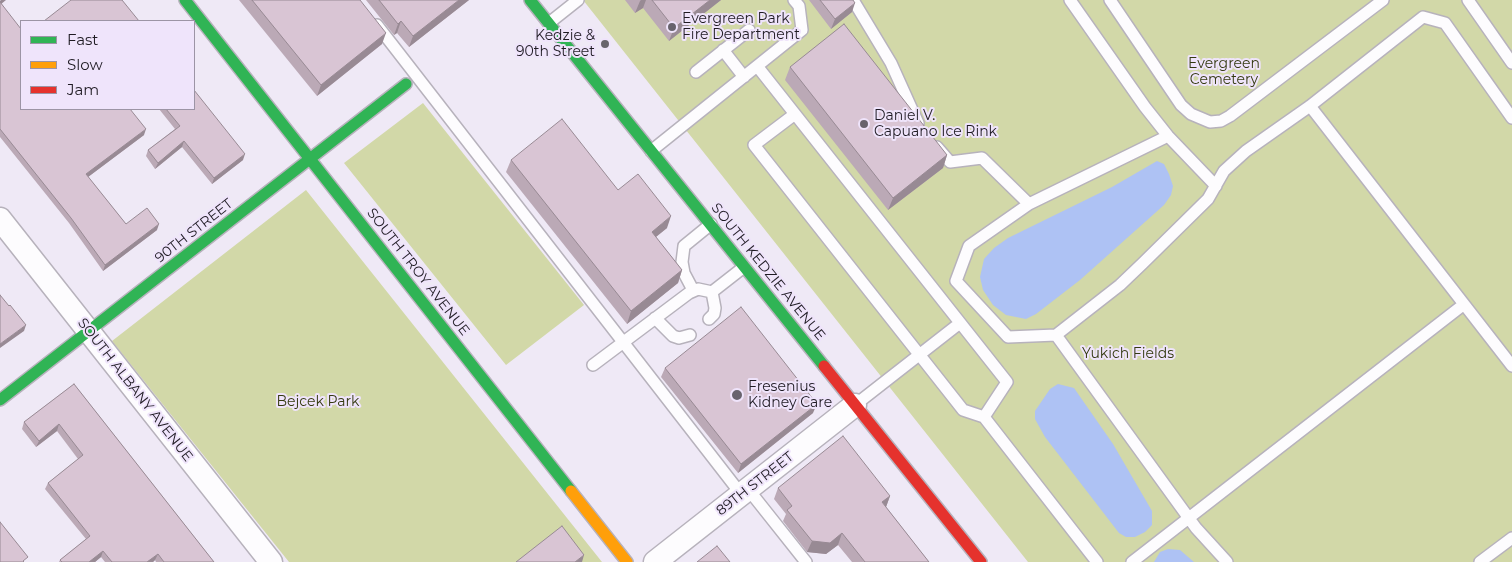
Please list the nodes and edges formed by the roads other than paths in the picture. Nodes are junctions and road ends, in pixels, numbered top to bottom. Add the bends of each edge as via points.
1 (185, 0) edge
2 (530, 0) edge
3 (578, 0) edge
4 (794, 0) edge
5 (853, 0) edge
6 (1070, 0) edge
7 (1110, 0) edge
8 (1383, 0) edge
9 (1468, 0) edge
10 (368, 14) edge
11 (549, 23) junction
12 (749, 30) dead end
13 (723, 50) junction
14 (1512, 63) edge
15 (757, 66) junction
16 (696, 72) dead end
17 (744, 76) junction
18 (406, 84) dead end
19 (1310, 106) junction
20 (795, 114) junction
21 (1512, 118) edge
22 (1168, 136) junction
23 (651, 151) junction
24 (310, 159) junction
25 (1216, 186) junction
26 (1029, 204) junction
27 (0, 219) edge
28 (711, 224) junction
29 (744, 266) junction
30 (693, 290) junction
31 (712, 292) junction
32 (1462, 305) junction
33 (655, 318) junction
34 (709, 319) dead end
35 (960, 323) junction
36 (89, 331) junction
37 (1056, 334) junction
38 (690, 335) dead end
39 (623, 342) junction
40 (920, 355) junction
41 (593, 365) dead end
42 (1512, 366) edge
43 (0, 400) edge
44 (855, 405) junction
45 (984, 417) junction
46 (745, 492) junction
47 (1189, 518) junction
48 (1512, 538) edge
49 (271, 562) edge
50 (628, 562) edge
51 (655, 562) edge
52 (806, 562) edge
53 (980, 562) edge
54 (1097, 562) edge
55 (1132, 562) edge
56 (1227, 562) edge
57 (1480, 562) edge

1 - 24 street, SOUTH TROY AVENUE
2 - 11 street, SOUTH KEDZIE AVENUE
3 - 11 lane
4 - 15 lane via 799,6 802,30
5 - 26 lane via 891,64 916,121 950,162 982,158
6 - 22 lane
7 - 8 lane via 1181,105 1191,114 1210,122 1230,116
9 - 14 lane
10 - 39 lane
11 - 23 street, SOUTH KEDZIE AVENUE
12 - 13 lane
13 - 16 lane
13 - 17 lane
15 - 17 lane
15 - 20 lane
17 - 23 lane
18 - 24 street, 90TH STREET
19 - 21 lane via 1423,17 1445,23
19 - 25 lane via 1246,151 1224,171
19 - 32 lane
20 - 35 lane
20 - 40 lane via 754,145
22 - 25 lane
22 - 26 lane
23 - 28 street, SOUTH KEDZIE AVENUE
24 - 36 street, 90TH STREET
24 - 50 street, SOUTH TROY AVENUE
25 - 37 lane via 1208,199 1132,274
26 - 37 lane via 969,246 956,281 1008,337
27 - 36 street, SOUTH ALBANY AVENUE
28 - 29 street, SOUTH KEDZIE AVENUE
28 - 30 lane via 684,246 684,273
29 - 31 lane
29 - 44 street, SOUTH KEDZIE AVENUE
30 - 31 lane
30 - 33 lane
31 - 34 lane via 715,308
32 - 42 lane
32 - 47 lane
33 - 38 lane via 673,336
33 - 39 lane
35 - 40 lane
35 - 45 lane via 1007,382
36 - 43 street, 90TH STREET
36 - 49 street, SOUTH ALBANY AVENUE
37 - 47 lane
39 - 41 lane
39 - 46 lane
40 - 44 lane
40 - 45 lane via 963,410
44 - 46 street, 89TH STREET
44 - 53 street, SOUTH KEDZIE AVENUE
45 - 54 lane
46 - 51 street, 89TH STREET
46 - 52 lane
47 - 55 lane
47 - 56 lane
48 - 57 lane

